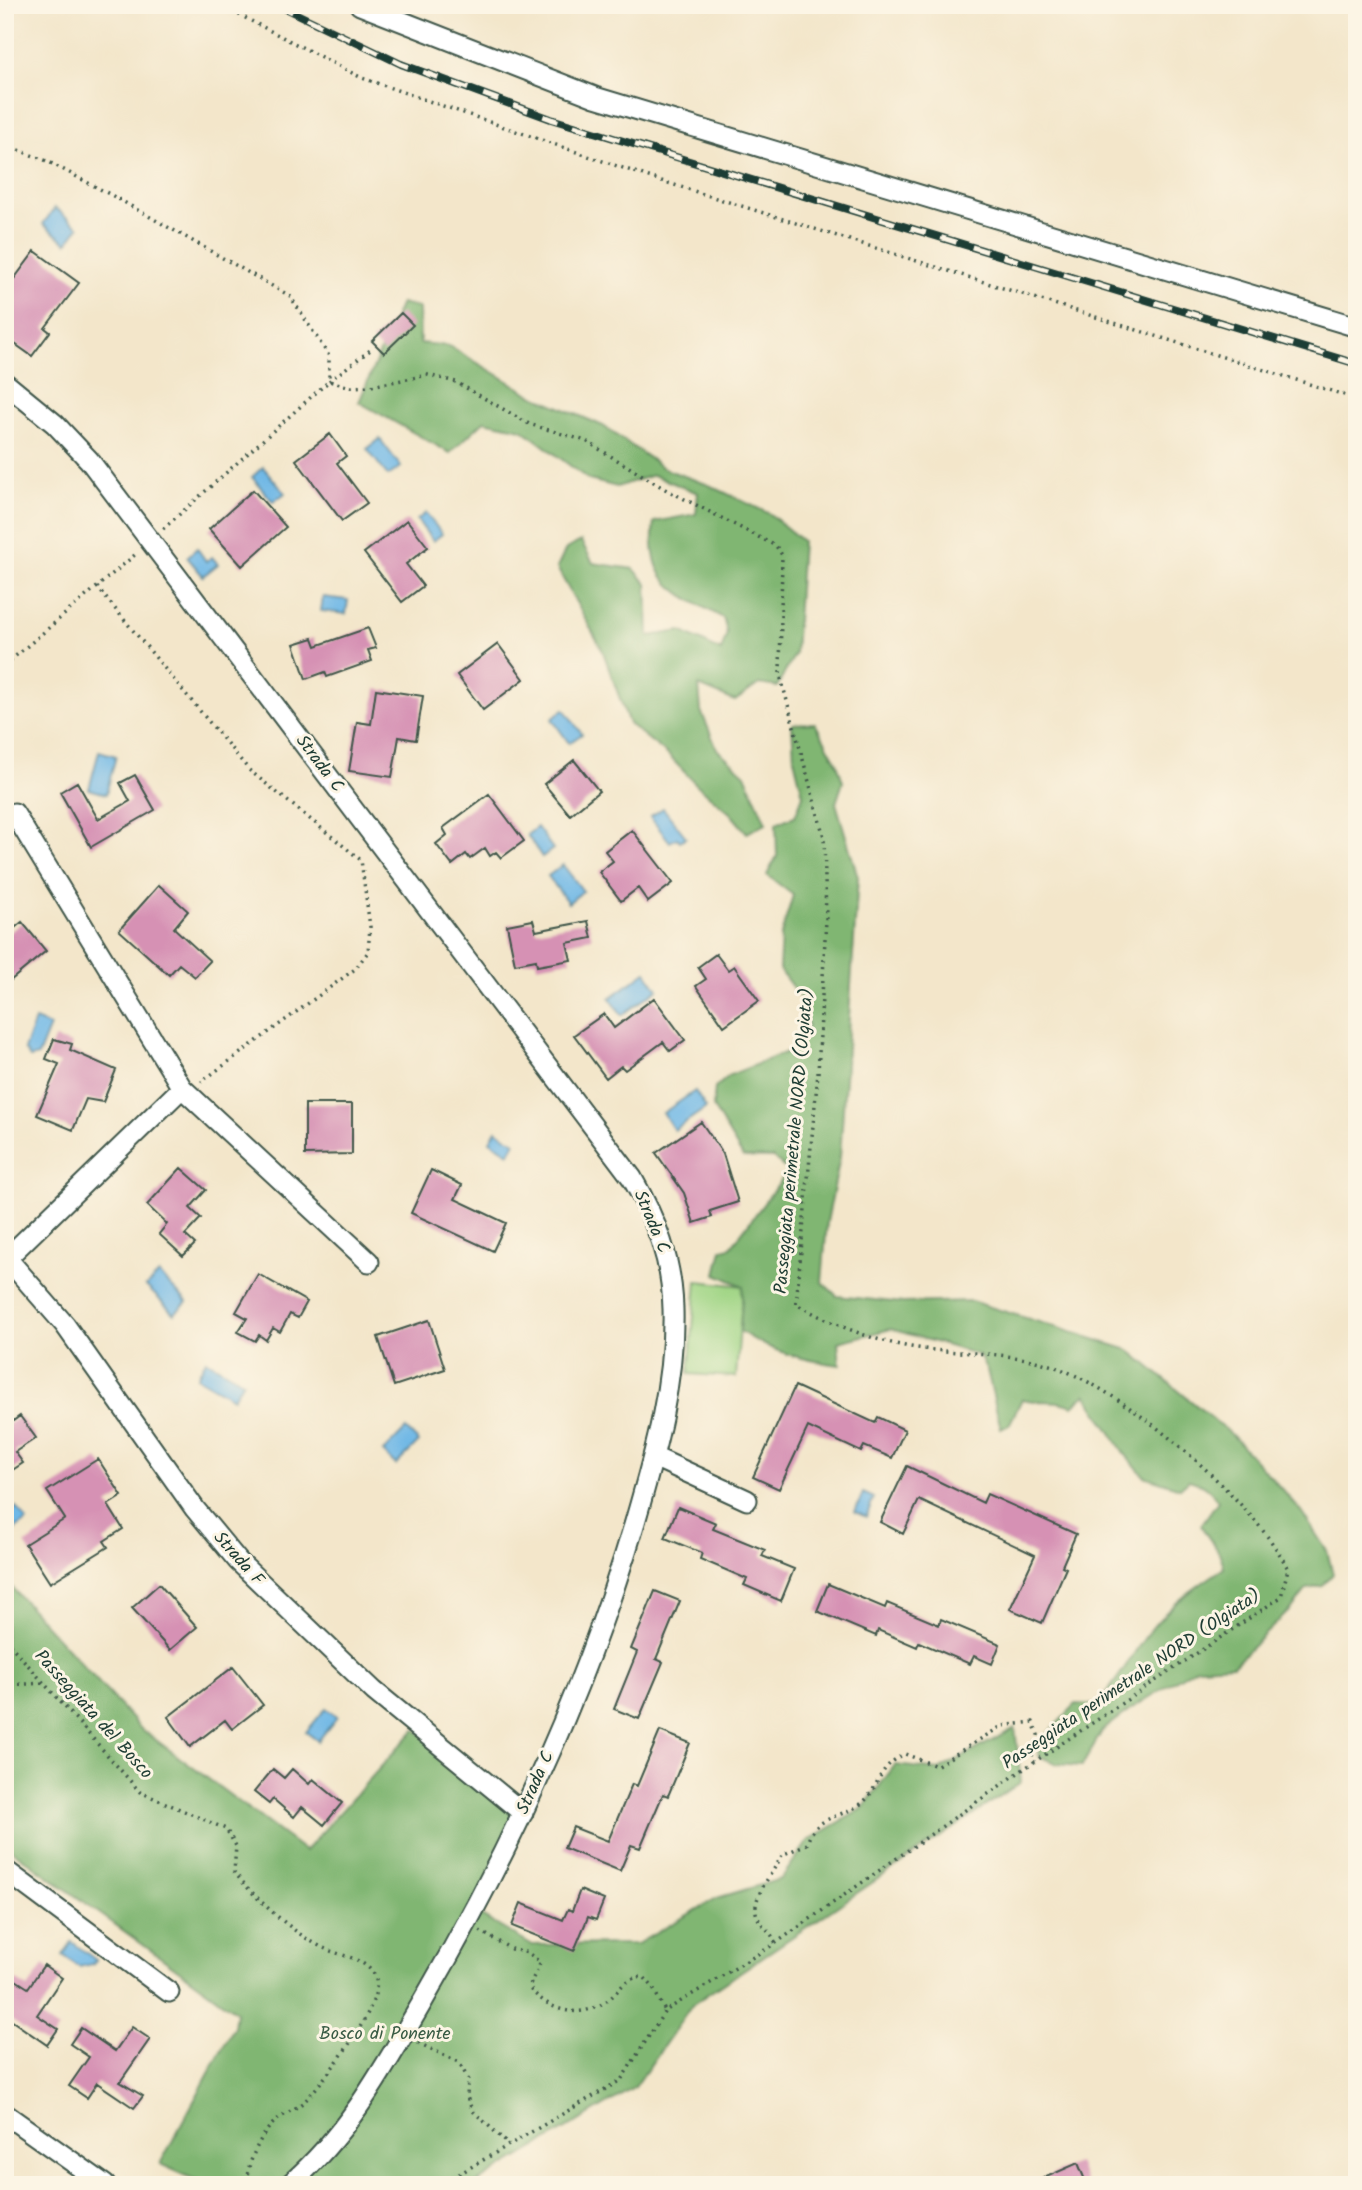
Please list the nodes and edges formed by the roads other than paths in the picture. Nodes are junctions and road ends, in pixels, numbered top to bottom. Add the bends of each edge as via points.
1 (360, 5) edge
2 (1357, 327) edge
3 (5, 383) edge
4 (15, 813) dead end
5 (182, 1088) junction
6 (6, 1257) edge
7 (369, 1262) dead end
8 (654, 1457) junction
9 (747, 1500) dead end
10 (523, 1813) junction
11 (5, 1870) edge
12 (169, 1992) dead end
13 (5, 2114) edge
14 (105, 2185) edge
15 (289, 2185) edge

1 - 2 street via 595,97
3 - 8 street, Strada C via 67,436 150,541 632,1178 667,1259 673,1311 668,1378
4 - 5 street
5 - 6 street
5 - 7 street
6 - 10 street, Strada F via 65,1325 195,1509 238,1561 374,1691
8 - 9 street
8 - 10 street, Strada C via 607,1610
10 - 15 street, Strada C via 404,2035 350,2121
11 - 12 street
13 - 14 street

